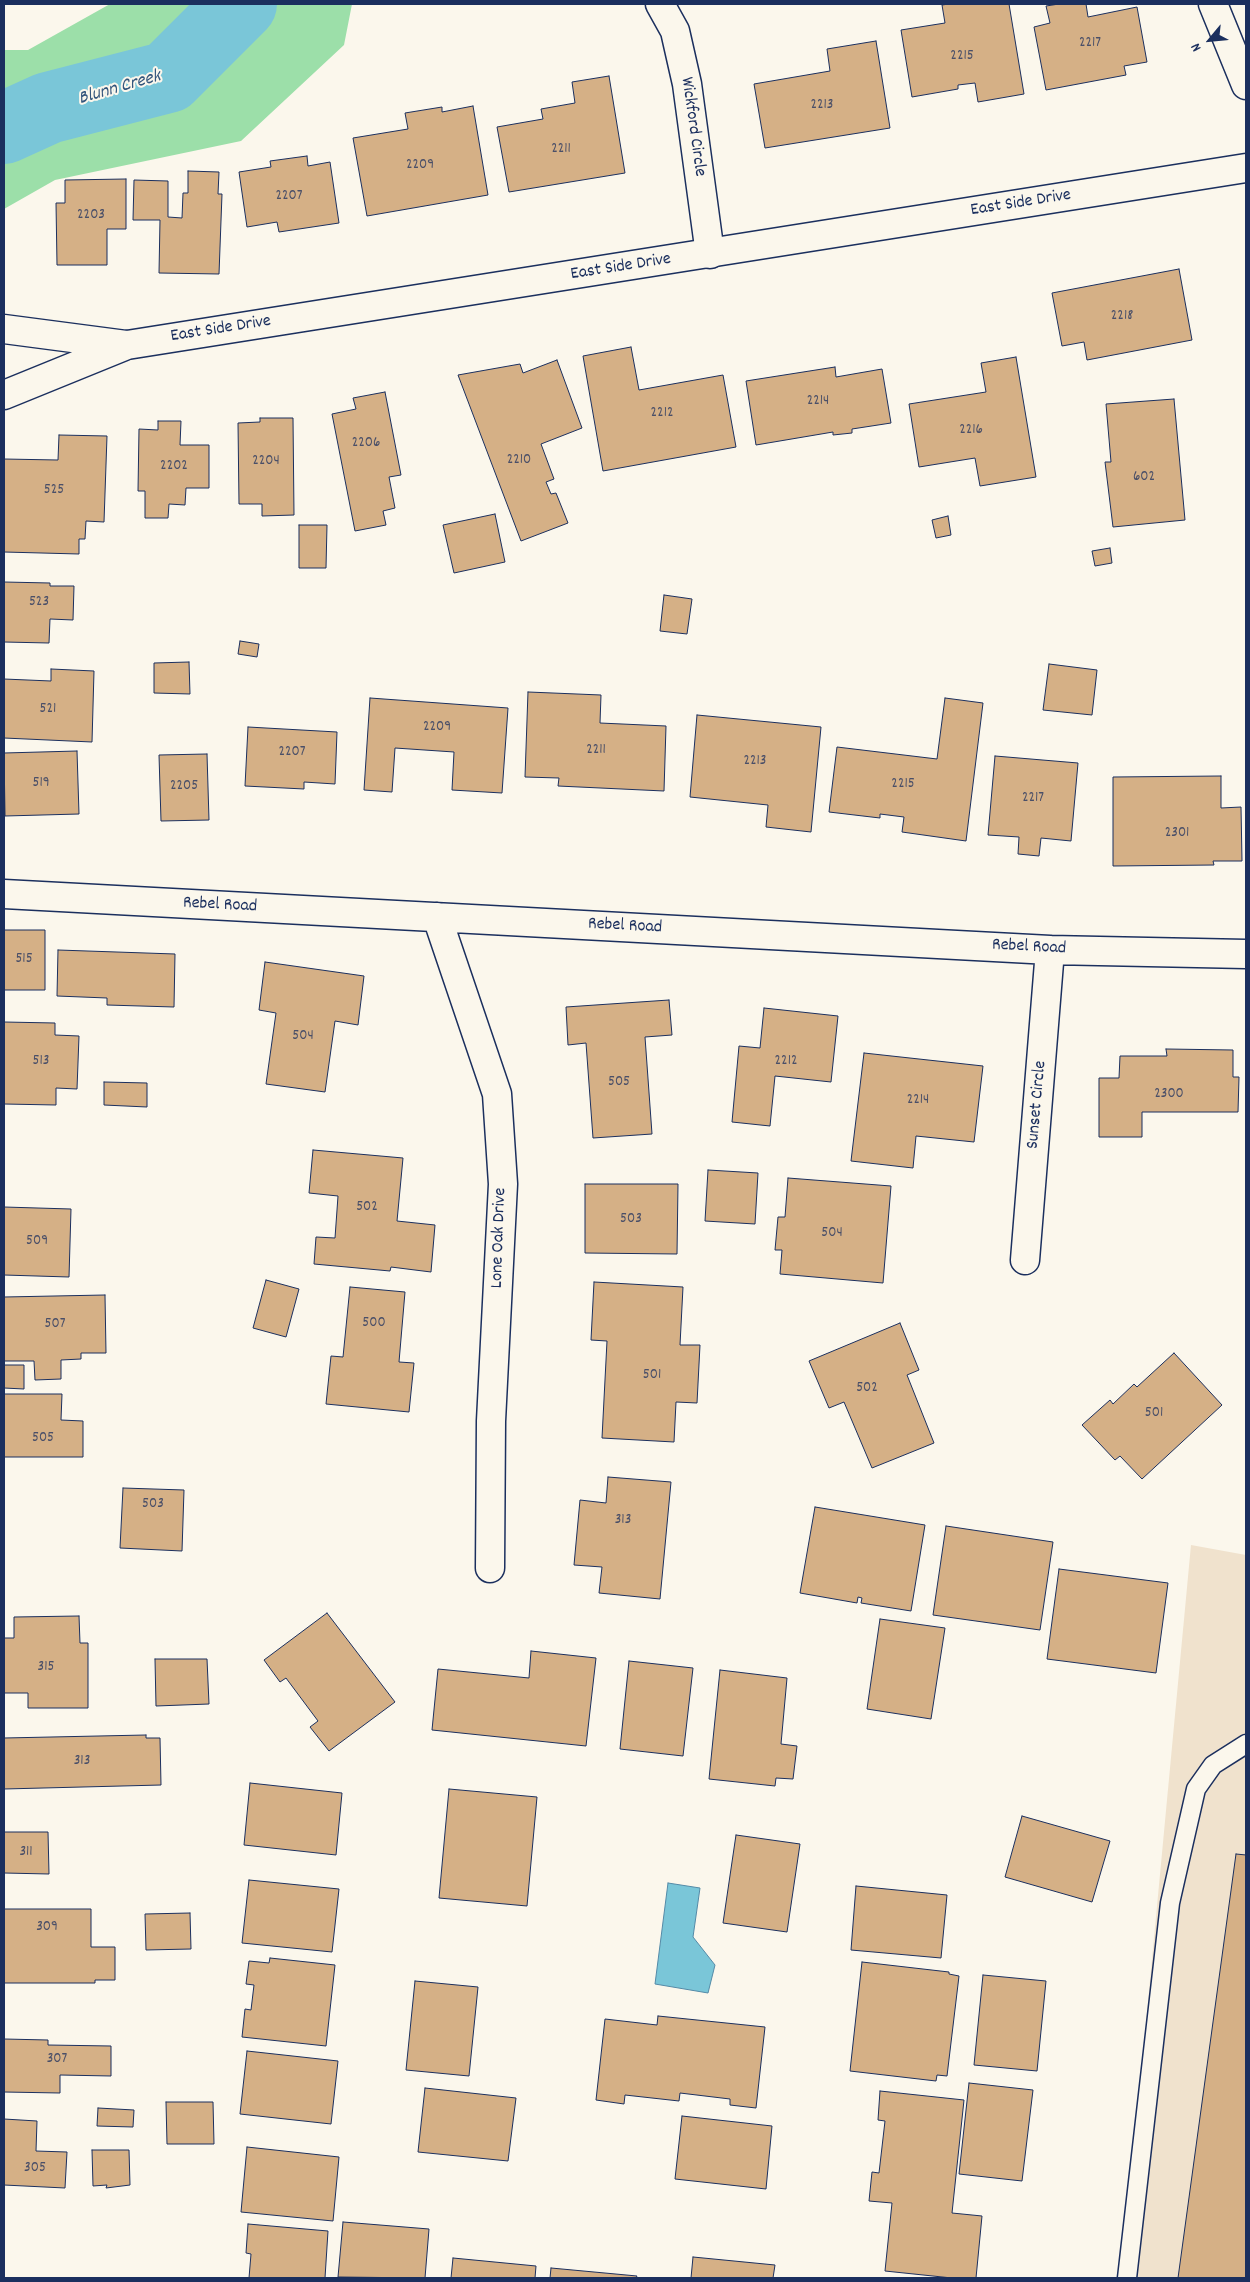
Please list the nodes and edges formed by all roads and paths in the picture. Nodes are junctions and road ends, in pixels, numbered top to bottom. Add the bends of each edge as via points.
1 (660, 4) edge
2 (1213, 4) edge
3 (1246, 85) edge
4 (1246, 168) edge
5 (710, 254) junction
6 (4, 329) edge
7 (127, 345) junction
8 (4, 395) edge
9 (4, 894) edge
10 (437, 917) junction
11 (1050, 950) junction
12 (1246, 954) edge
13 (1025, 1260) dead end
14 (490, 1568) dead end
15 (1246, 1744) edge
16 (1127, 2278) edge

1 - 5 street, Wickford Circle via 675,31 687,84
2 - 3 street
4 - 5 street, East Side Drive
5 - 7 street, East Side Drive
6 - 7 street
7 - 8 street, East Side Drive
9 - 10 street, Rebel Road
10 - 11 street, Rebel Road
10 - 14 street, Lone Oak Drive via 497,1094 502,1184 491,1421
11 - 12 street, Rebel Road
11 - 13 street, Sunset Circle
15 - 16 lane via 1214,1765 1196,1789 1170,1903

